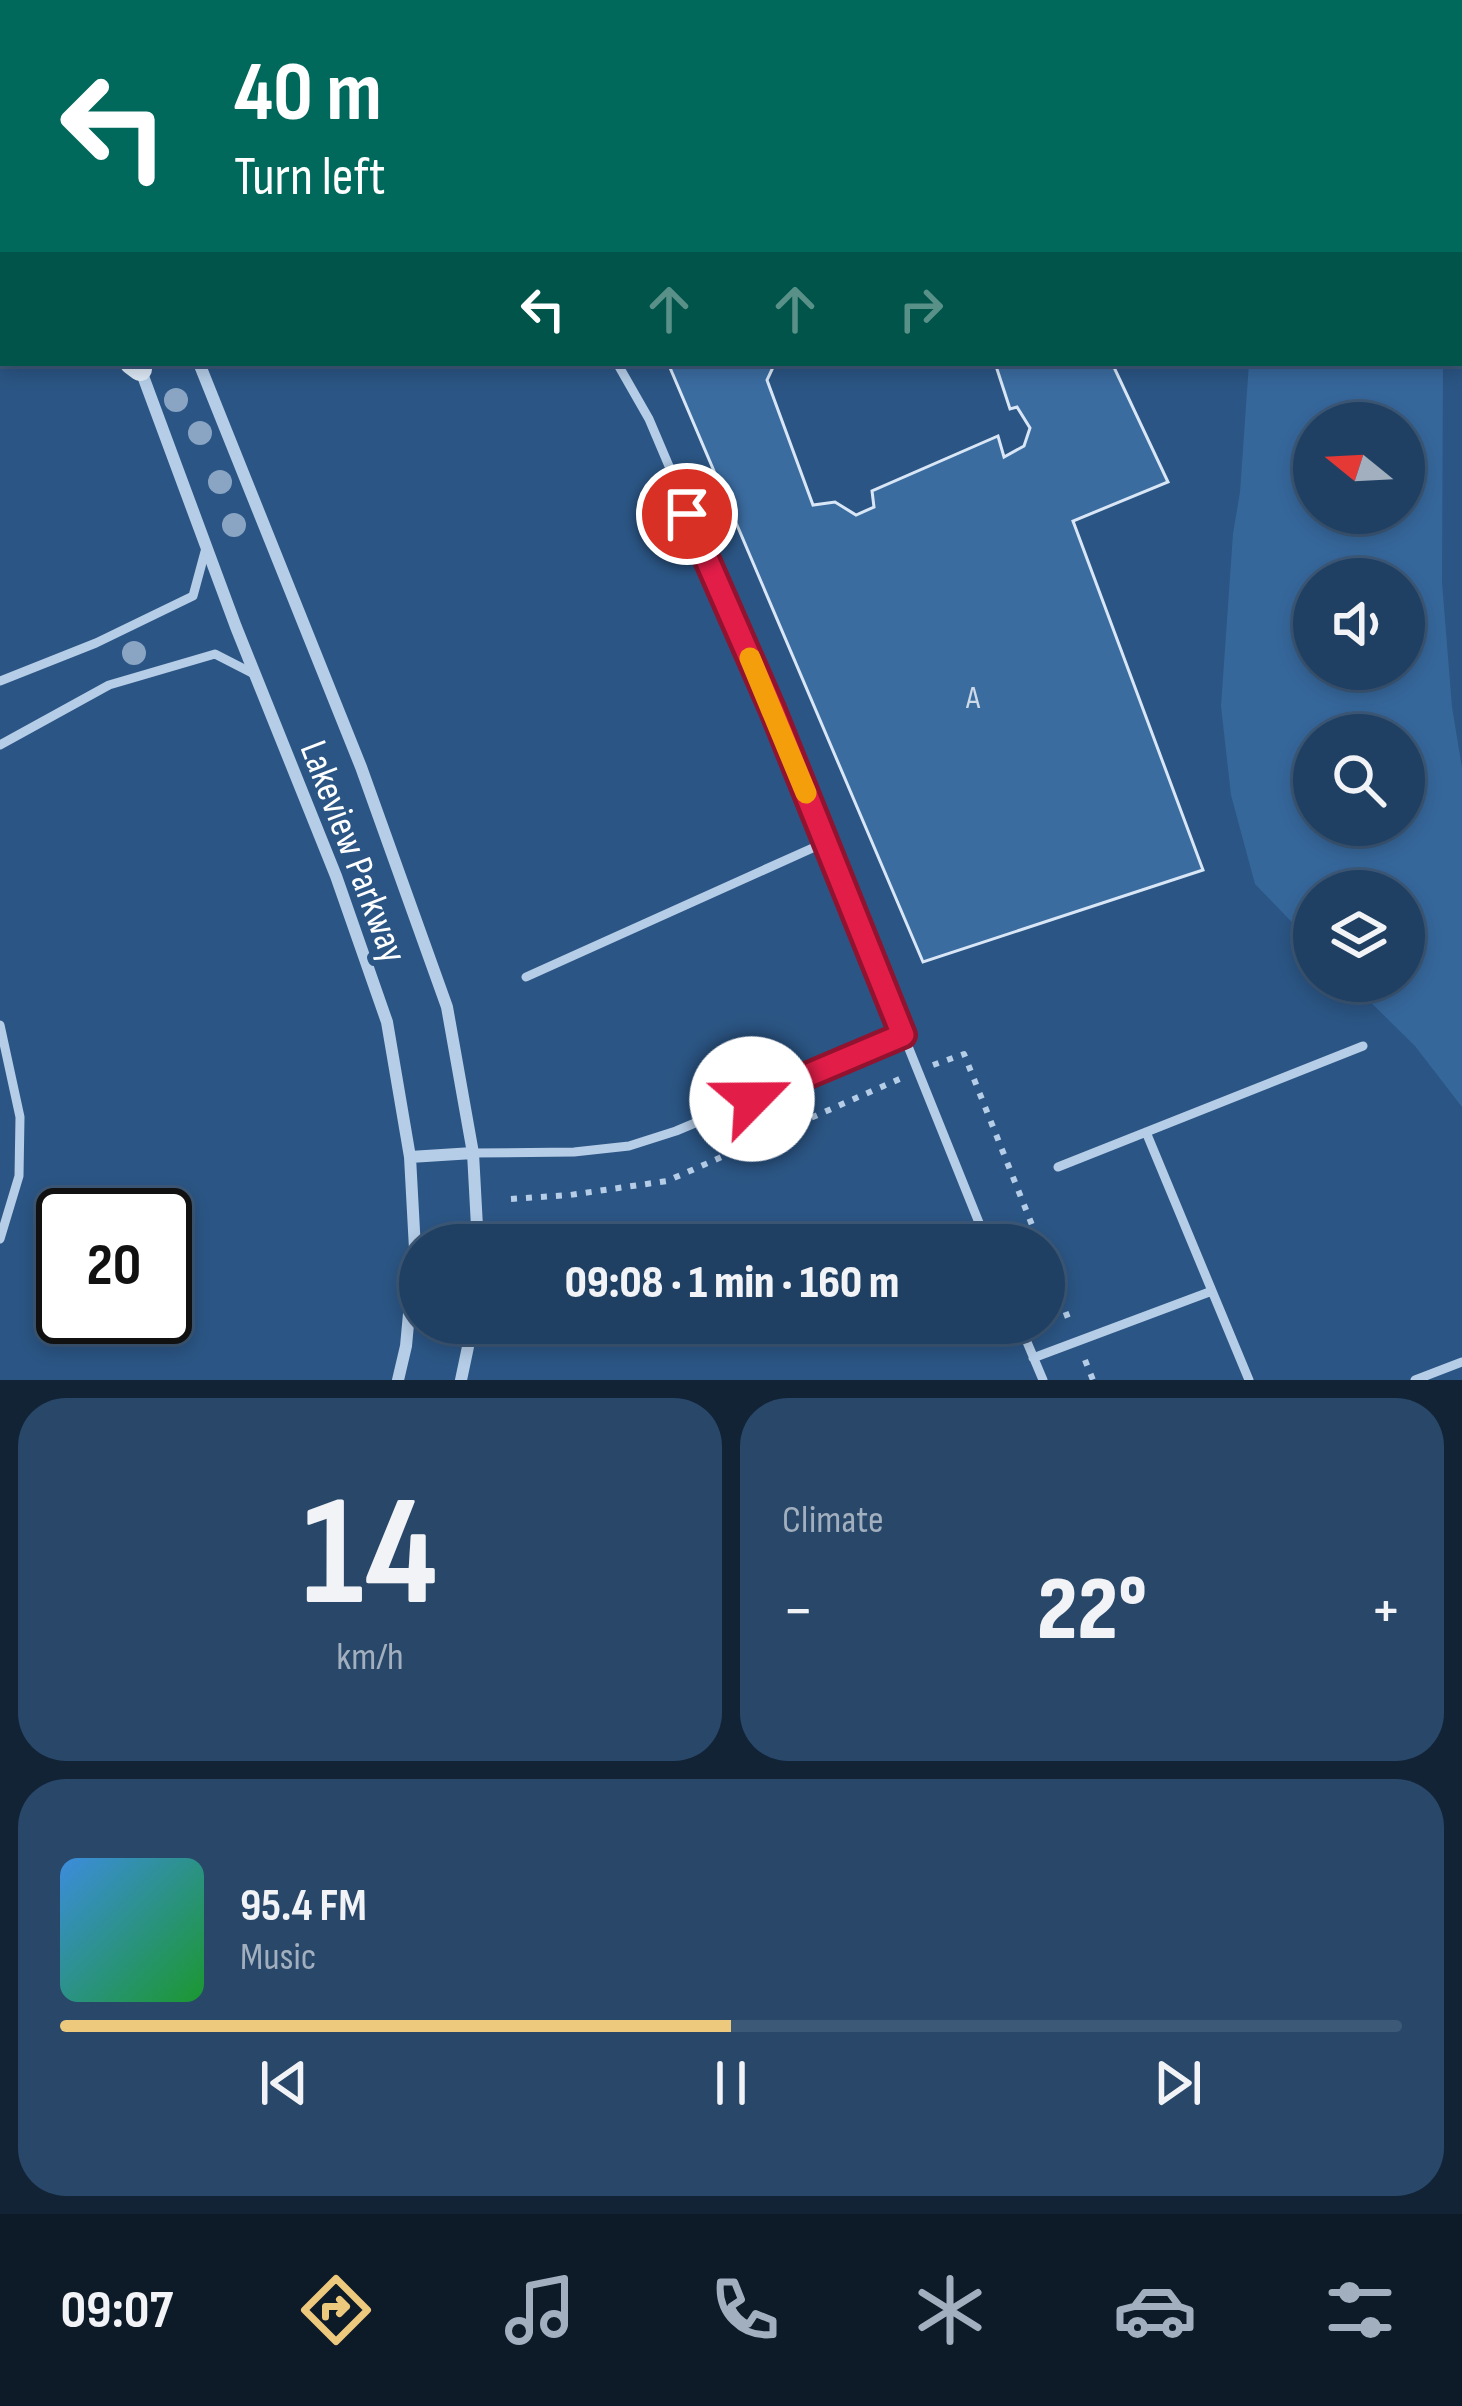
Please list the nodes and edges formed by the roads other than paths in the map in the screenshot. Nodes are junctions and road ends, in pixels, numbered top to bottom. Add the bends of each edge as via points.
1 (137, 366) edge
2 (200, 366) edge
3 (618, 366) edge
4 (206, 548) junction
5 (256, 675) junction
6 (0, 681) edge
7 (0, 745) edge
8 (826, 842) junction
9 (526, 977) dead end
10 (0, 1025) edge
11 (903, 1035) junction
12 (1363, 1046) dead end
13 (1147, 1132) junction
14 (473, 1154) junction
15 (410, 1157) junction
16 (1058, 1167) dead end
17 (477, 1224) edge
18 (980, 1224) edge
19 (0, 1239) edge
20 (1212, 1292) junction
21 (469, 1344) edge
22 (1027, 1344) edge
23 (1033, 1358) junction
24 (1462, 1361) edge
25 (398, 1380) edge
26 (461, 1380) edge
27 (1042, 1380) edge
28 (1249, 1380) edge
29 (1415, 1380) edge

1 - 4 street, Lakeview Parkway
2 - 14 street, Lakeview Parkway via 410,897 447,1006
3 - 8 lane via 649,418
4 - 5 street, Lakeview Parkway
4 - 6 lane via 193,596
5 - 7 lane via 215,653 109,685
5 - 15 street, Lakeview Parkway via 387,1022
8 - 9 lane
8 - 11 lane
10 - 19 lane via 20,1137 19,1176
11 - 14 lane via 628,1146
11 - 18 lane
12 - 13 lane
13 - 16 lane
13 - 20 lane
14 - 15 street
14 - 17 street, Lakeview Parkway
15 - 25 street, Lakeview Parkway via 416,1249
20 - 23 lane
20 - 28 lane
21 - 26 street
22 - 23 lane
23 - 27 lane
24 - 29 lane

